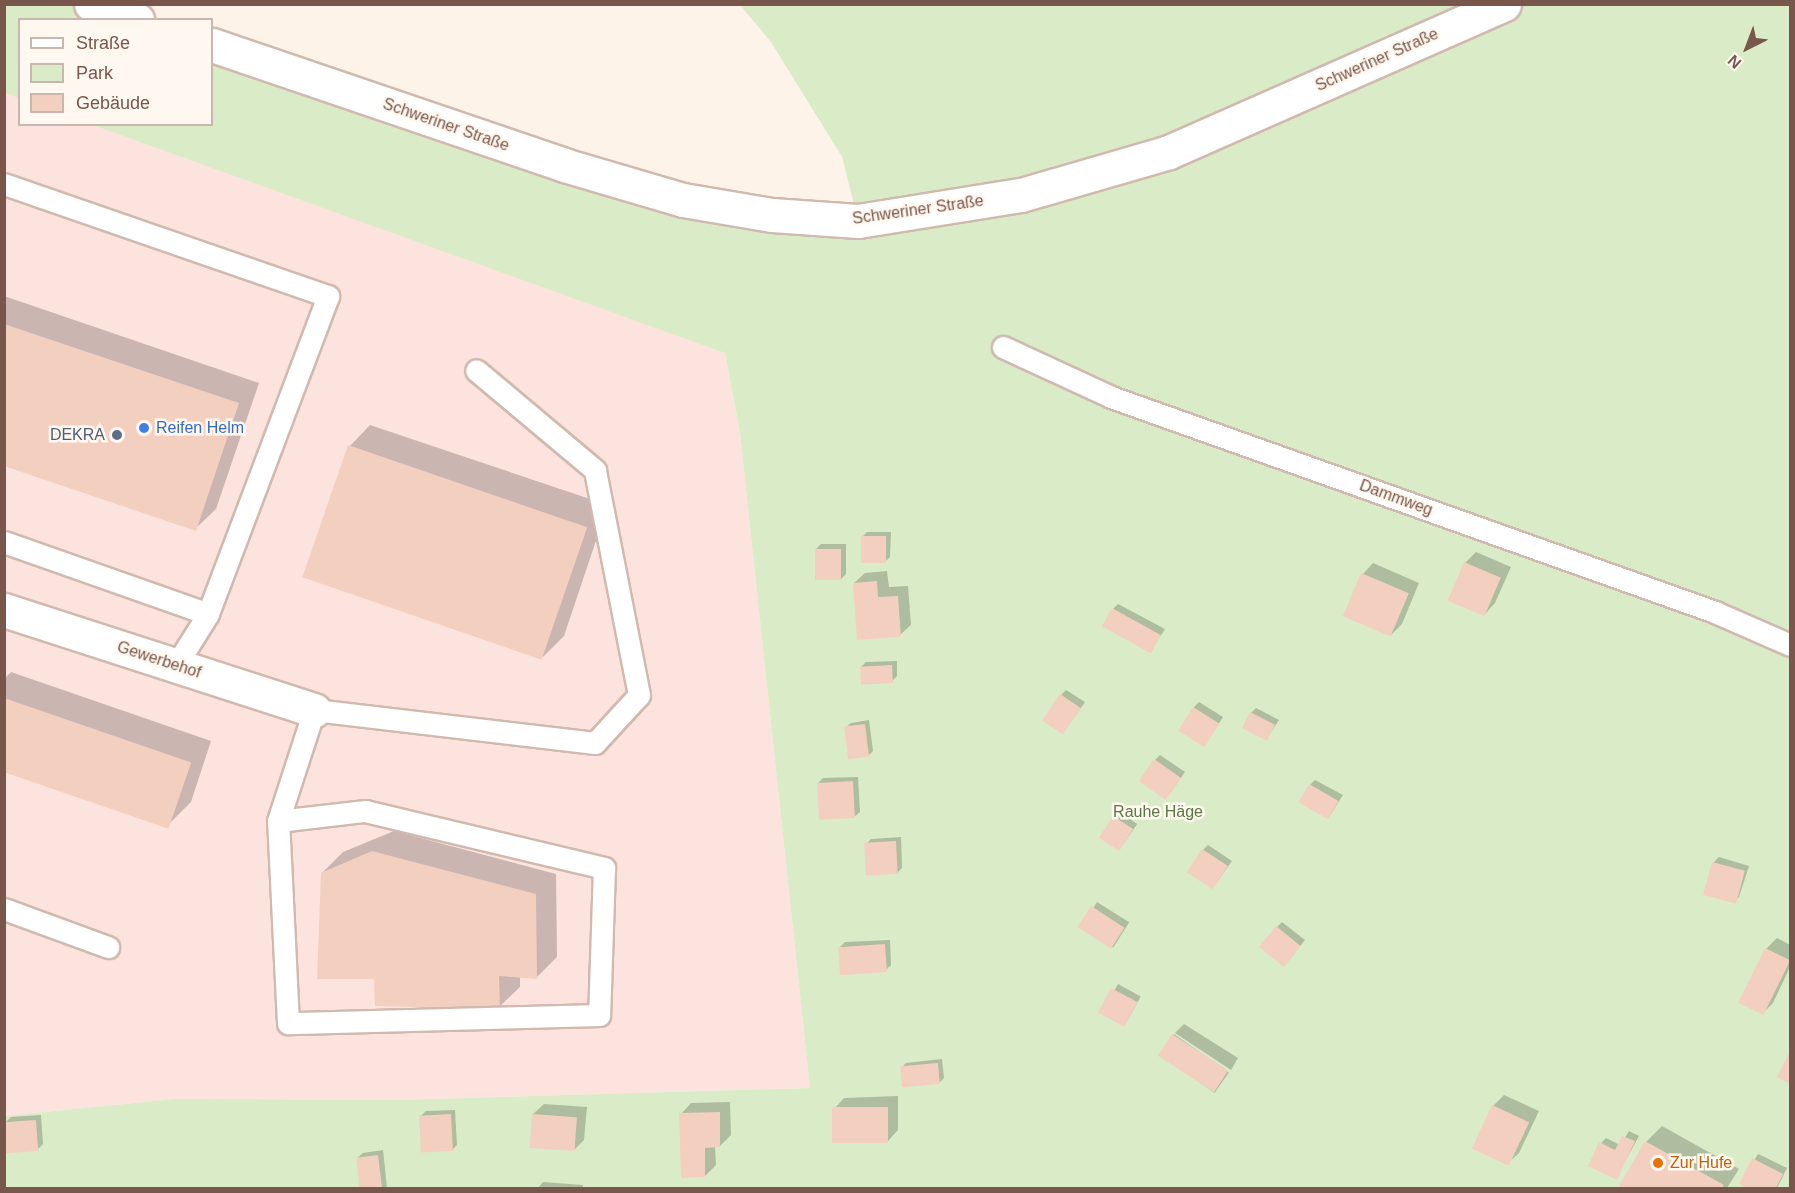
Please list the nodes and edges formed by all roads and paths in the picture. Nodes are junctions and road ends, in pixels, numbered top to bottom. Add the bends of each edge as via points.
1 (91, 4) edge
2 (1504, 4) edge
3 (131, 18) edge
4 (213, 45) edge
5 (4, 184) edge
6 (1003, 347) dead end
7 (476, 370) dead end
8 (4, 542) edge
9 (4, 610) edge
10 (208, 614) junction
11 (1791, 645) edge
12 (176, 665) junction
13 (314, 710) junction
14 (279, 821) junction
15 (4, 909) edge
16 (108, 947) dead end

1 - 3 main road
2 - 4 main road, Schweriner Straße via 1169,152 1021,195 858,221 772,215 682,200 564,165
5 - 10 lane via 328,296
6 - 11 lane, Dammweg via 1111,397 1715,612
7 - 13 lane via 595,470 639,695 595,743
8 - 10 lane
9 - 12 main road, Gewerbehof
10 - 12 lane
12 - 13 main road, Gewerbehof
13 - 14 lane
14 - 14 lane via 288,1023 599,1015 604,868 365,811
15 - 16 lane

